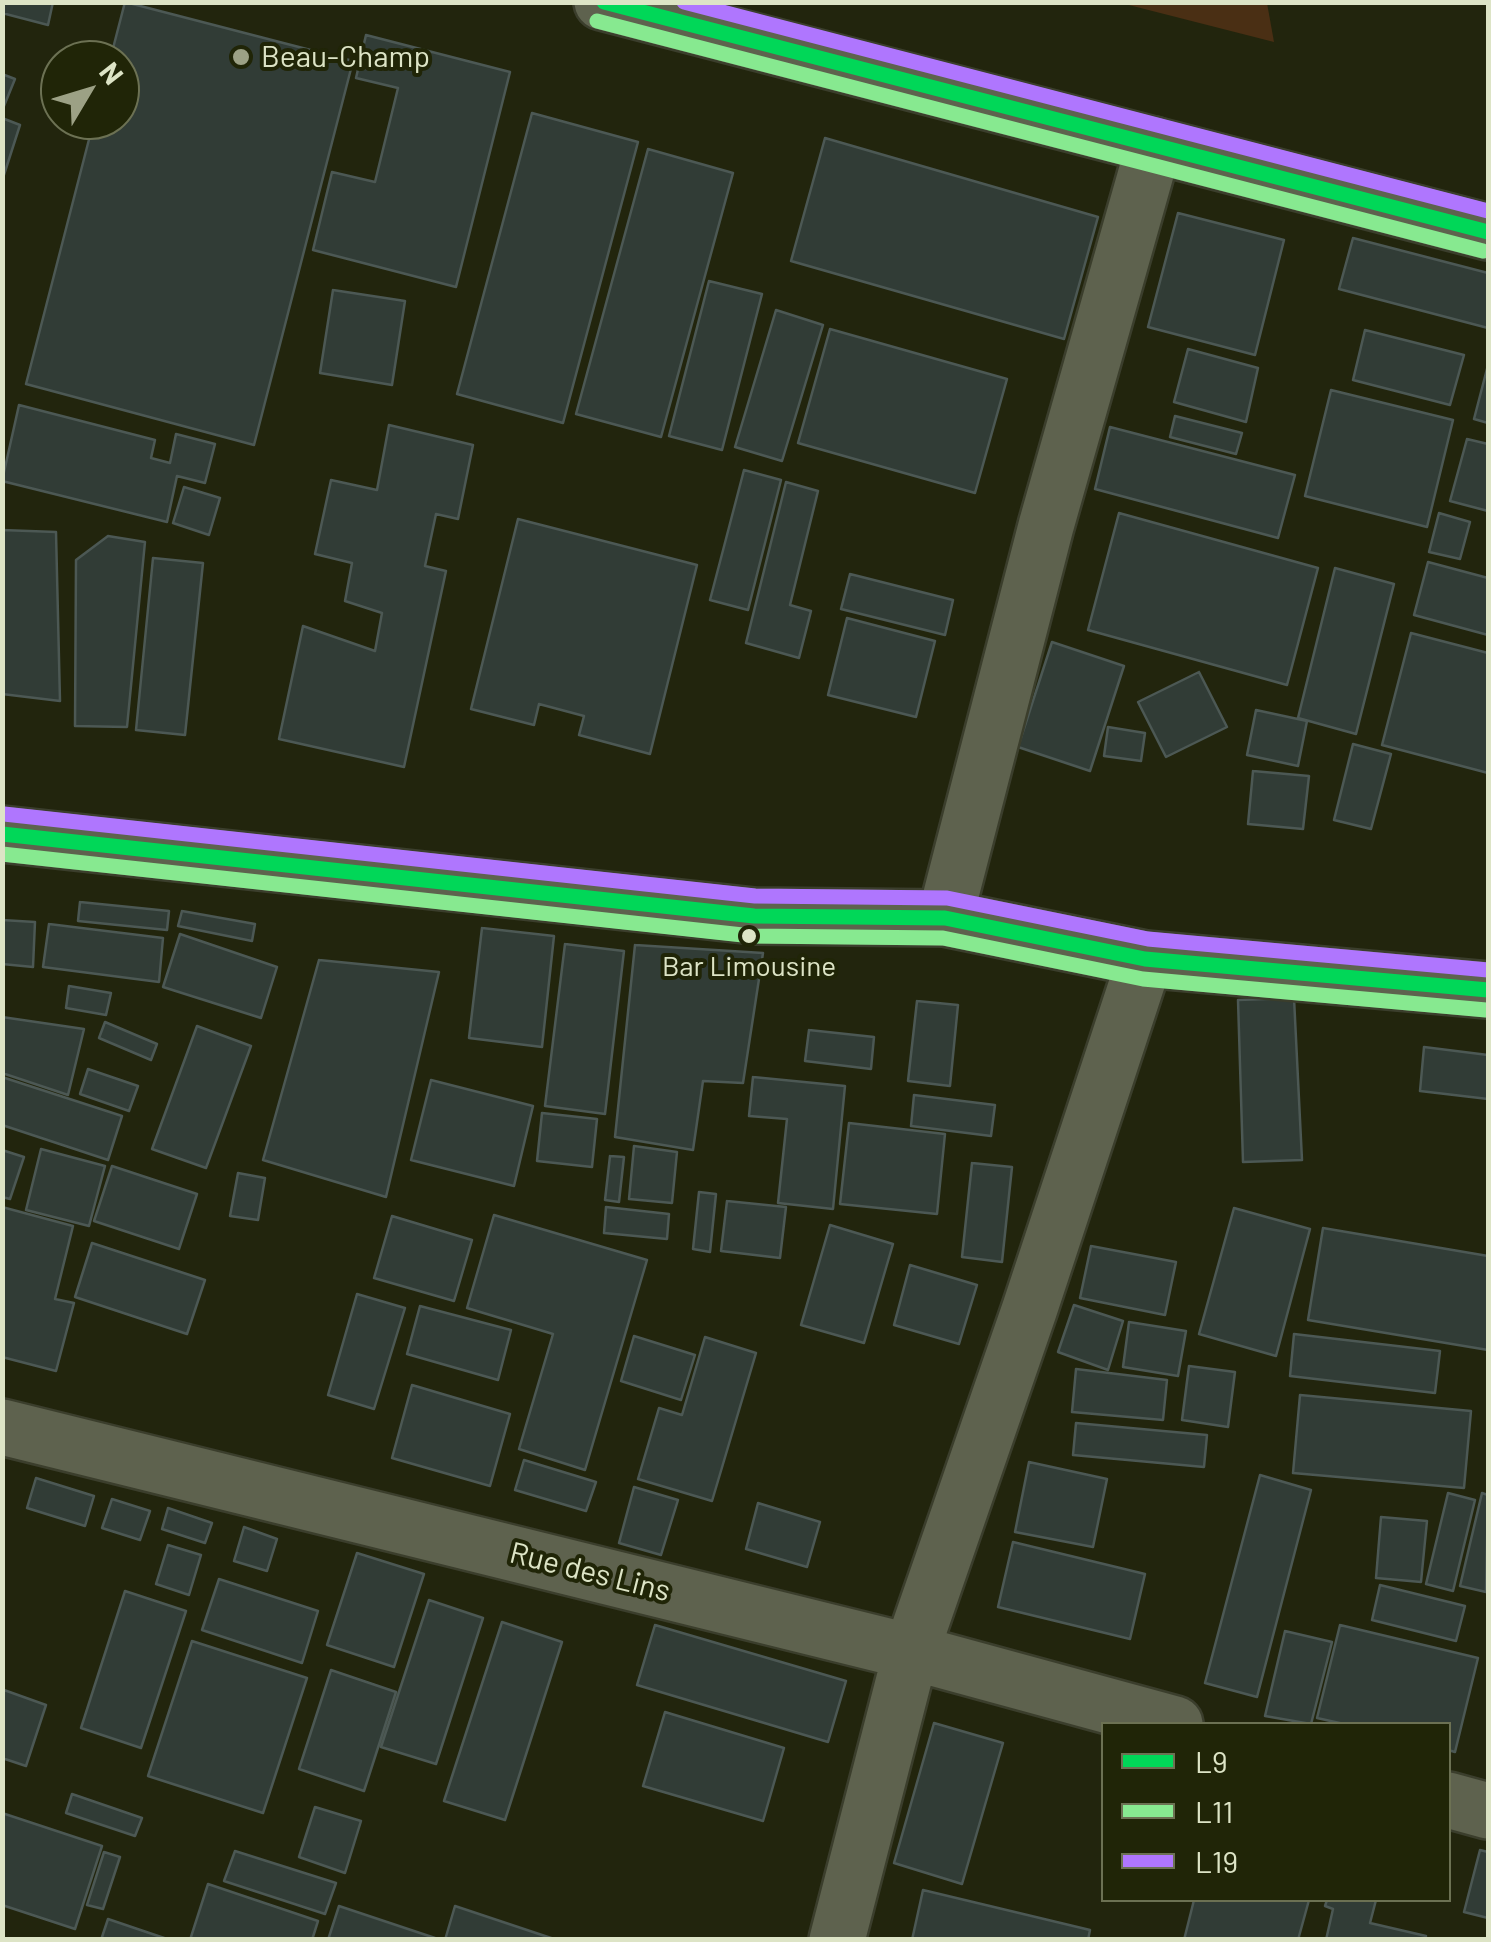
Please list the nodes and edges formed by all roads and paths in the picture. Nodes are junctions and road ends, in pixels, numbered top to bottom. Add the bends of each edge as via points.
1 (602, 2) edge
2 (1154, 145) junction
3 (1488, 232) edge
4 (2, 834) edge
5 (944, 918) junction
6 (1145, 959) junction
7 (1488, 990) edge
8 (2, 1427) edge
9 (911, 1652) junction
10 (1168, 1722) edge
11 (1451, 1801) edge
12 (1488, 1810) edge
13 (837, 1940) edge

1 - 2 street
2 - 3 street
2 - 5 street
4 - 5 street via 754,916
5 - 6 street
6 - 7 street
6 - 9 street
8 - 9 street, Rue des Lins
9 - 10 street, Rue des Lins
9 - 13 street
11 - 12 street

